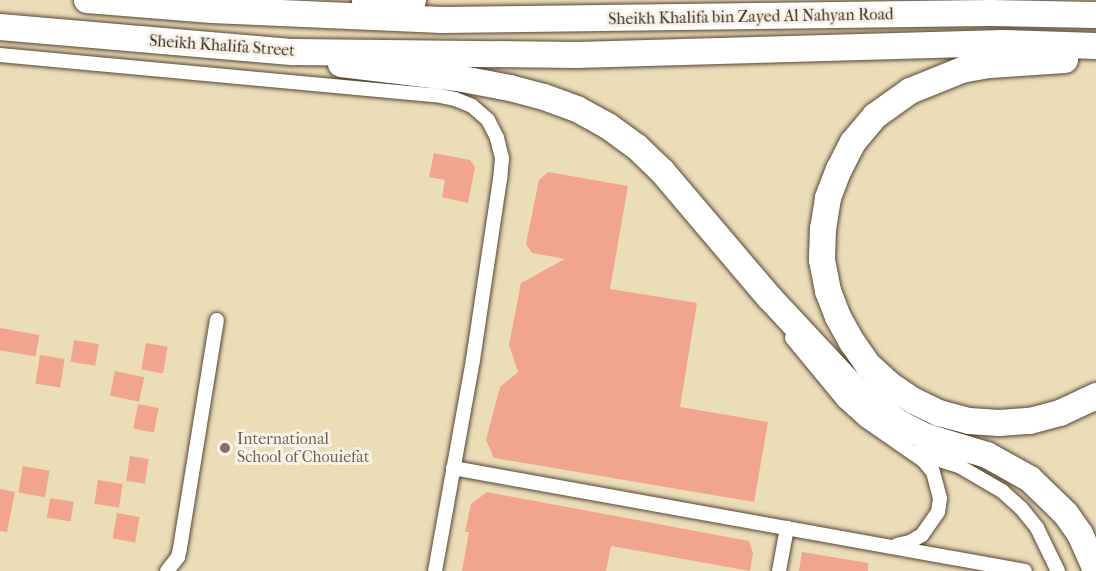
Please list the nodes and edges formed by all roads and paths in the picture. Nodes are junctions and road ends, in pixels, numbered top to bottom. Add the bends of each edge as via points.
1 (87, 0) edge
2 (412, 0) edge
3 (313, 15) junction
4 (1096, 15) edge
5 (0, 27) edge
6 (1096, 46) edge
7 (294, 52) junction
8 (444, 52) joint
9 (0, 55) edge
10 (1096, 58) edge
11 (769, 297) junction
12 (217, 320) dead end
13 (1096, 396) edge
14 (914, 452) junction
15 (453, 468) junction
16 (787, 528) junction
17 (883, 545) junction
18 (1096, 570) edge
19 (166, 571) edge
20 (435, 571) edge
21 (779, 571) edge
22 (1025, 571) edge
23 (1058, 571) edge

1 - 3 highway
2 - 3 highway via 338,4
3 - 4 highway, Sheikh Khalifa bin Zayed Al Nahyan Road via 442,20
5 - 7 highway, Sheikh Khalifa Street
6 - 8 highway, Sheikh Khalifa bin Zayed Al Nahyan Road via 1003,44 577,55
7 - 8 highway, Sheikh Khalifa Street
7 - 11 highway via 352,66 510,88 577,109 637,147 662,171
9 - 15 street via 424,94 455,99 472,106 488,120 502,158
10 - 13 highway via 989,64 935,79 875,116 853,142 828,198 822,260 831,299 852,342 868,365 914,401 969,421 999,423 1030,421 1060,413
11 - 14 street via 792,339 838,394 866,420
11 - 18 highway via 874,406 927,437 987,455 1030,479 1066,514
12 - 19 street via 180,548
14 - 17 street via 939,484 938,512 931,524 910,542
14 - 23 street via 959,466 1002,491 1037,528
15 - 16 street
15 - 20 street
16 - 17 street
16 - 21 street
17 - 22 street

